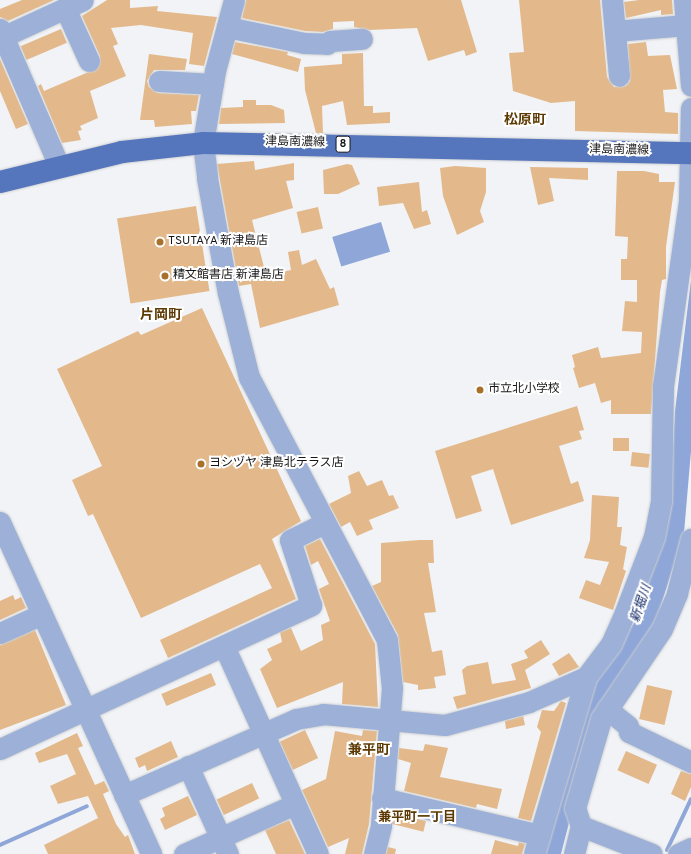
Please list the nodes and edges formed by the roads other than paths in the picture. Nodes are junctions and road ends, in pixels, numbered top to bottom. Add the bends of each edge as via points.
1 (612, 0) edge
2 (684, 0) edge
3 (229, 1) edge
4 (74, 4) edge
5 (686, 25) junction
6 (226, 27) junction
7 (615, 31) junction
8 (1, 34) edge
9 (362, 39) dead end
10 (89, 61) dead end
11 (619, 76) dead end
12 (159, 81) dead end
13 (213, 84) junction
14 (691, 86) edge
15 (691, 108) edge
16 (203, 143) junction
17 (690, 153) edge
18 (58, 166) junction
19 (0, 182) edge
20 (0, 522) edge
21 (324, 523) junction
22 (691, 539) edge
23 (42, 614) junction
24 (0, 633) edge
25 (224, 646) junction
26 (586, 677) junction
27 (607, 709) junction
28 (86, 710) junction
29 (388, 720) junction
30 (264, 731) junction
31 (0, 749) edge
32 (691, 762) edge
33 (188, 766) junction
34 (124, 795) junction
35 (382, 798) junction
36 (295, 804) junction
37 (581, 826) junction
38 (537, 845) edge
39 (224, 846) edge
40 (691, 848) edge
41 (151, 854) edge
42 (184, 854) edge
43 (318, 854) edge
44 (374, 854) edge
45 (574, 854) edge
46 (652, 854) edge
47 (678, 854) edge

1 - 7 street
2 - 5 street
3 - 6 street
4 - 8 street
4 - 10 street
5 - 7 street
5 - 14 street
6 - 9 street via 304,43 327,44 330,41
6 - 13 street
7 - 11 street
8 - 18 street
12 - 13 street
13 - 16 street
15 - 17 street
16 - 17 main road, 津島南濃線 / 8
16 - 18 main road, 津島南濃線 / 8 via 122,152
16 - 21 street via 228,293 249,377
17 - 26 street via 688,209 663,386 661,502 654,537 625,612 610,644
18 - 19 main road, 津島南濃線 / 8
20 - 23 street
21 - 25 street via 290,540 311,605
21 - 29 street via 387,640 392,688
22 - 27 street via 677,593 662,629
23 - 24 street
23 - 28 street
25 - 28 street
25 - 30 street
26 - 29 street via 529,702 455,724
26 - 38 street
27 - 32 street via 628,726 629,732
27 - 37 street via 601,719 575,808
28 - 31 street
28 - 34 street
29 - 30 street via 323,714
29 - 35 street
30 - 33 street
30 - 36 street
33 - 34 street
33 - 39 street
34 - 41 street
35 - 38 street
35 - 44 street
36 - 39 street
36 - 43 street
37 - 45 street
37 - 46 street
39 - 42 street
40 - 47 street

